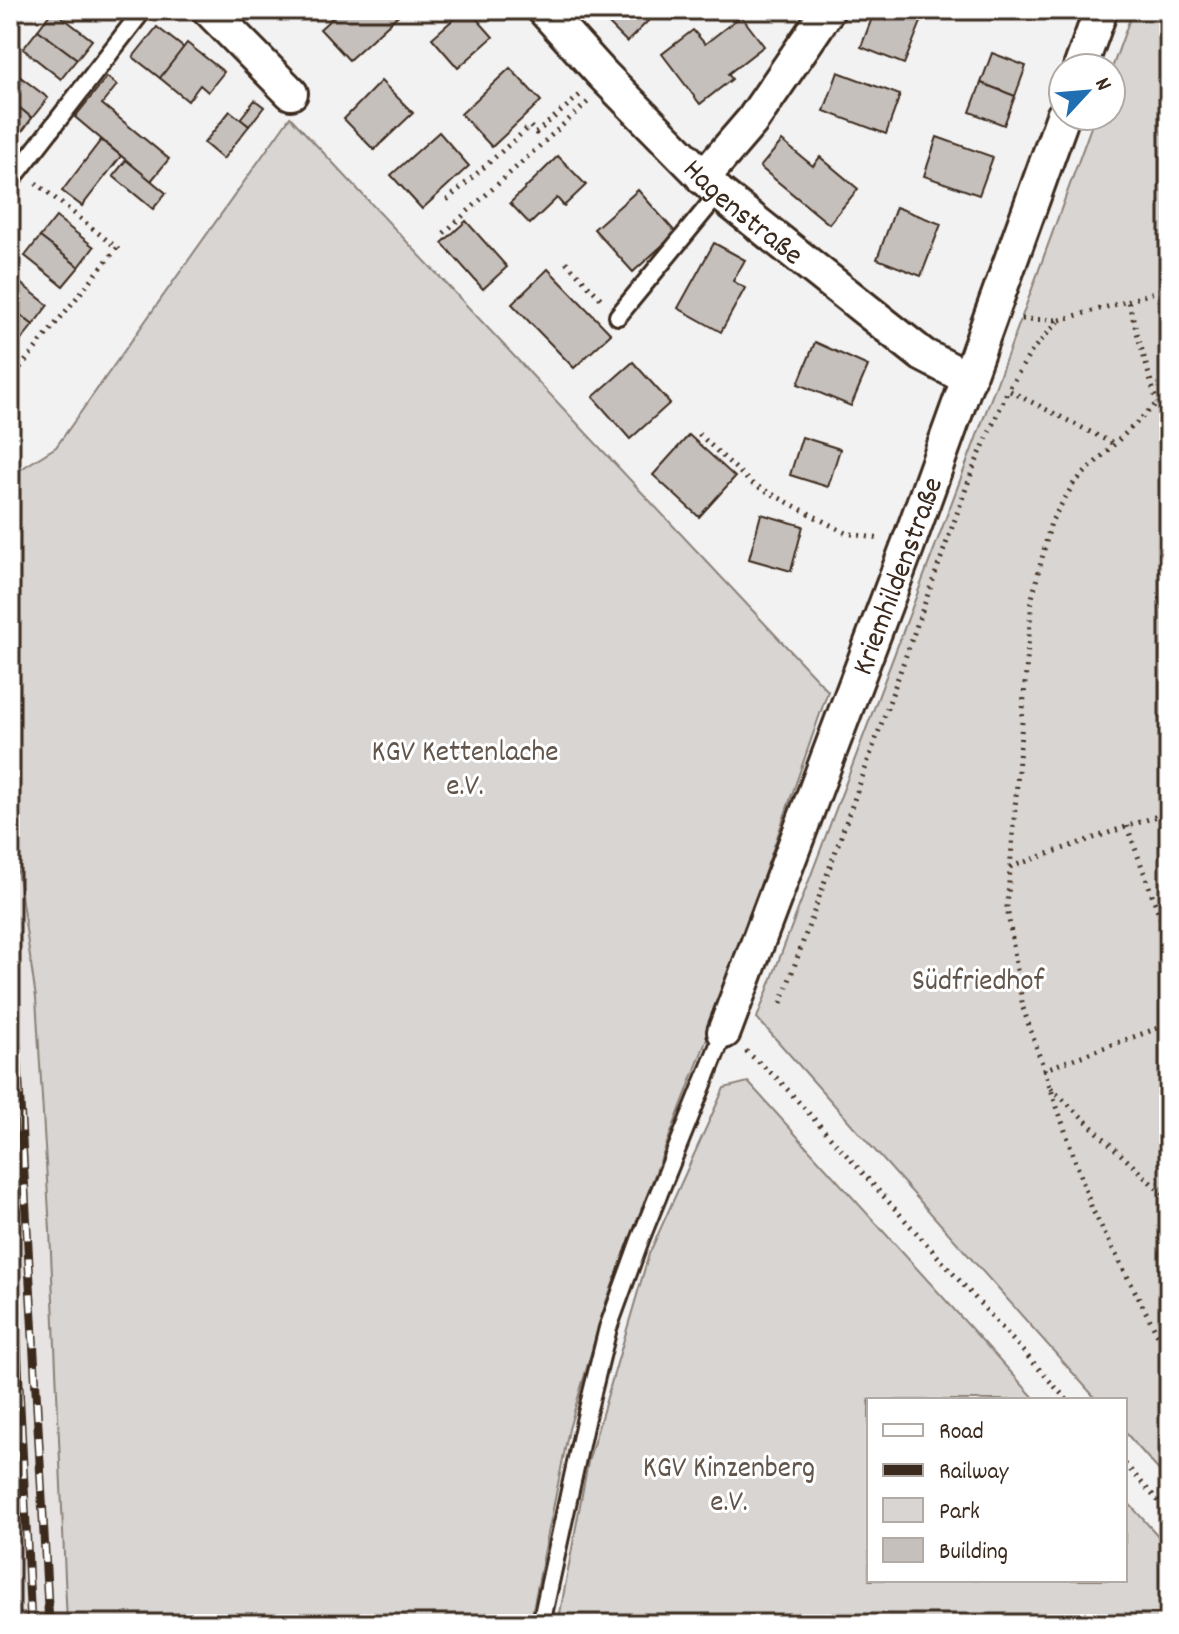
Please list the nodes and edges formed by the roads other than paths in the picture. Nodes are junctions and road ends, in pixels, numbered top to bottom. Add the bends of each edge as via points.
1 (143, 10) edge
2 (209, 10) edge
3 (544, 10) edge
4 (828, 10) edge
5 (1101, 10) edge
6 (1086, 52) edge
7 (291, 93) dead end
8 (1057, 132) edge
9 (15, 176) edge
10 (711, 186) junction
11 (618, 316) road end
12 (969, 379) junction
13 (724, 1032) joint
14 (541, 1624) edge

1 - 9 lane
2 - 7 street
3 - 10 street, Hagenstraße
4 - 10 street
5 - 6 street
8 - 12 street, Kriemhildenstraße
10 - 11 lane
10 - 12 street, Hagenstraße via 923,355
12 - 13 street, Kriemhildenstraße
13 - 14 lane via 608,1328

